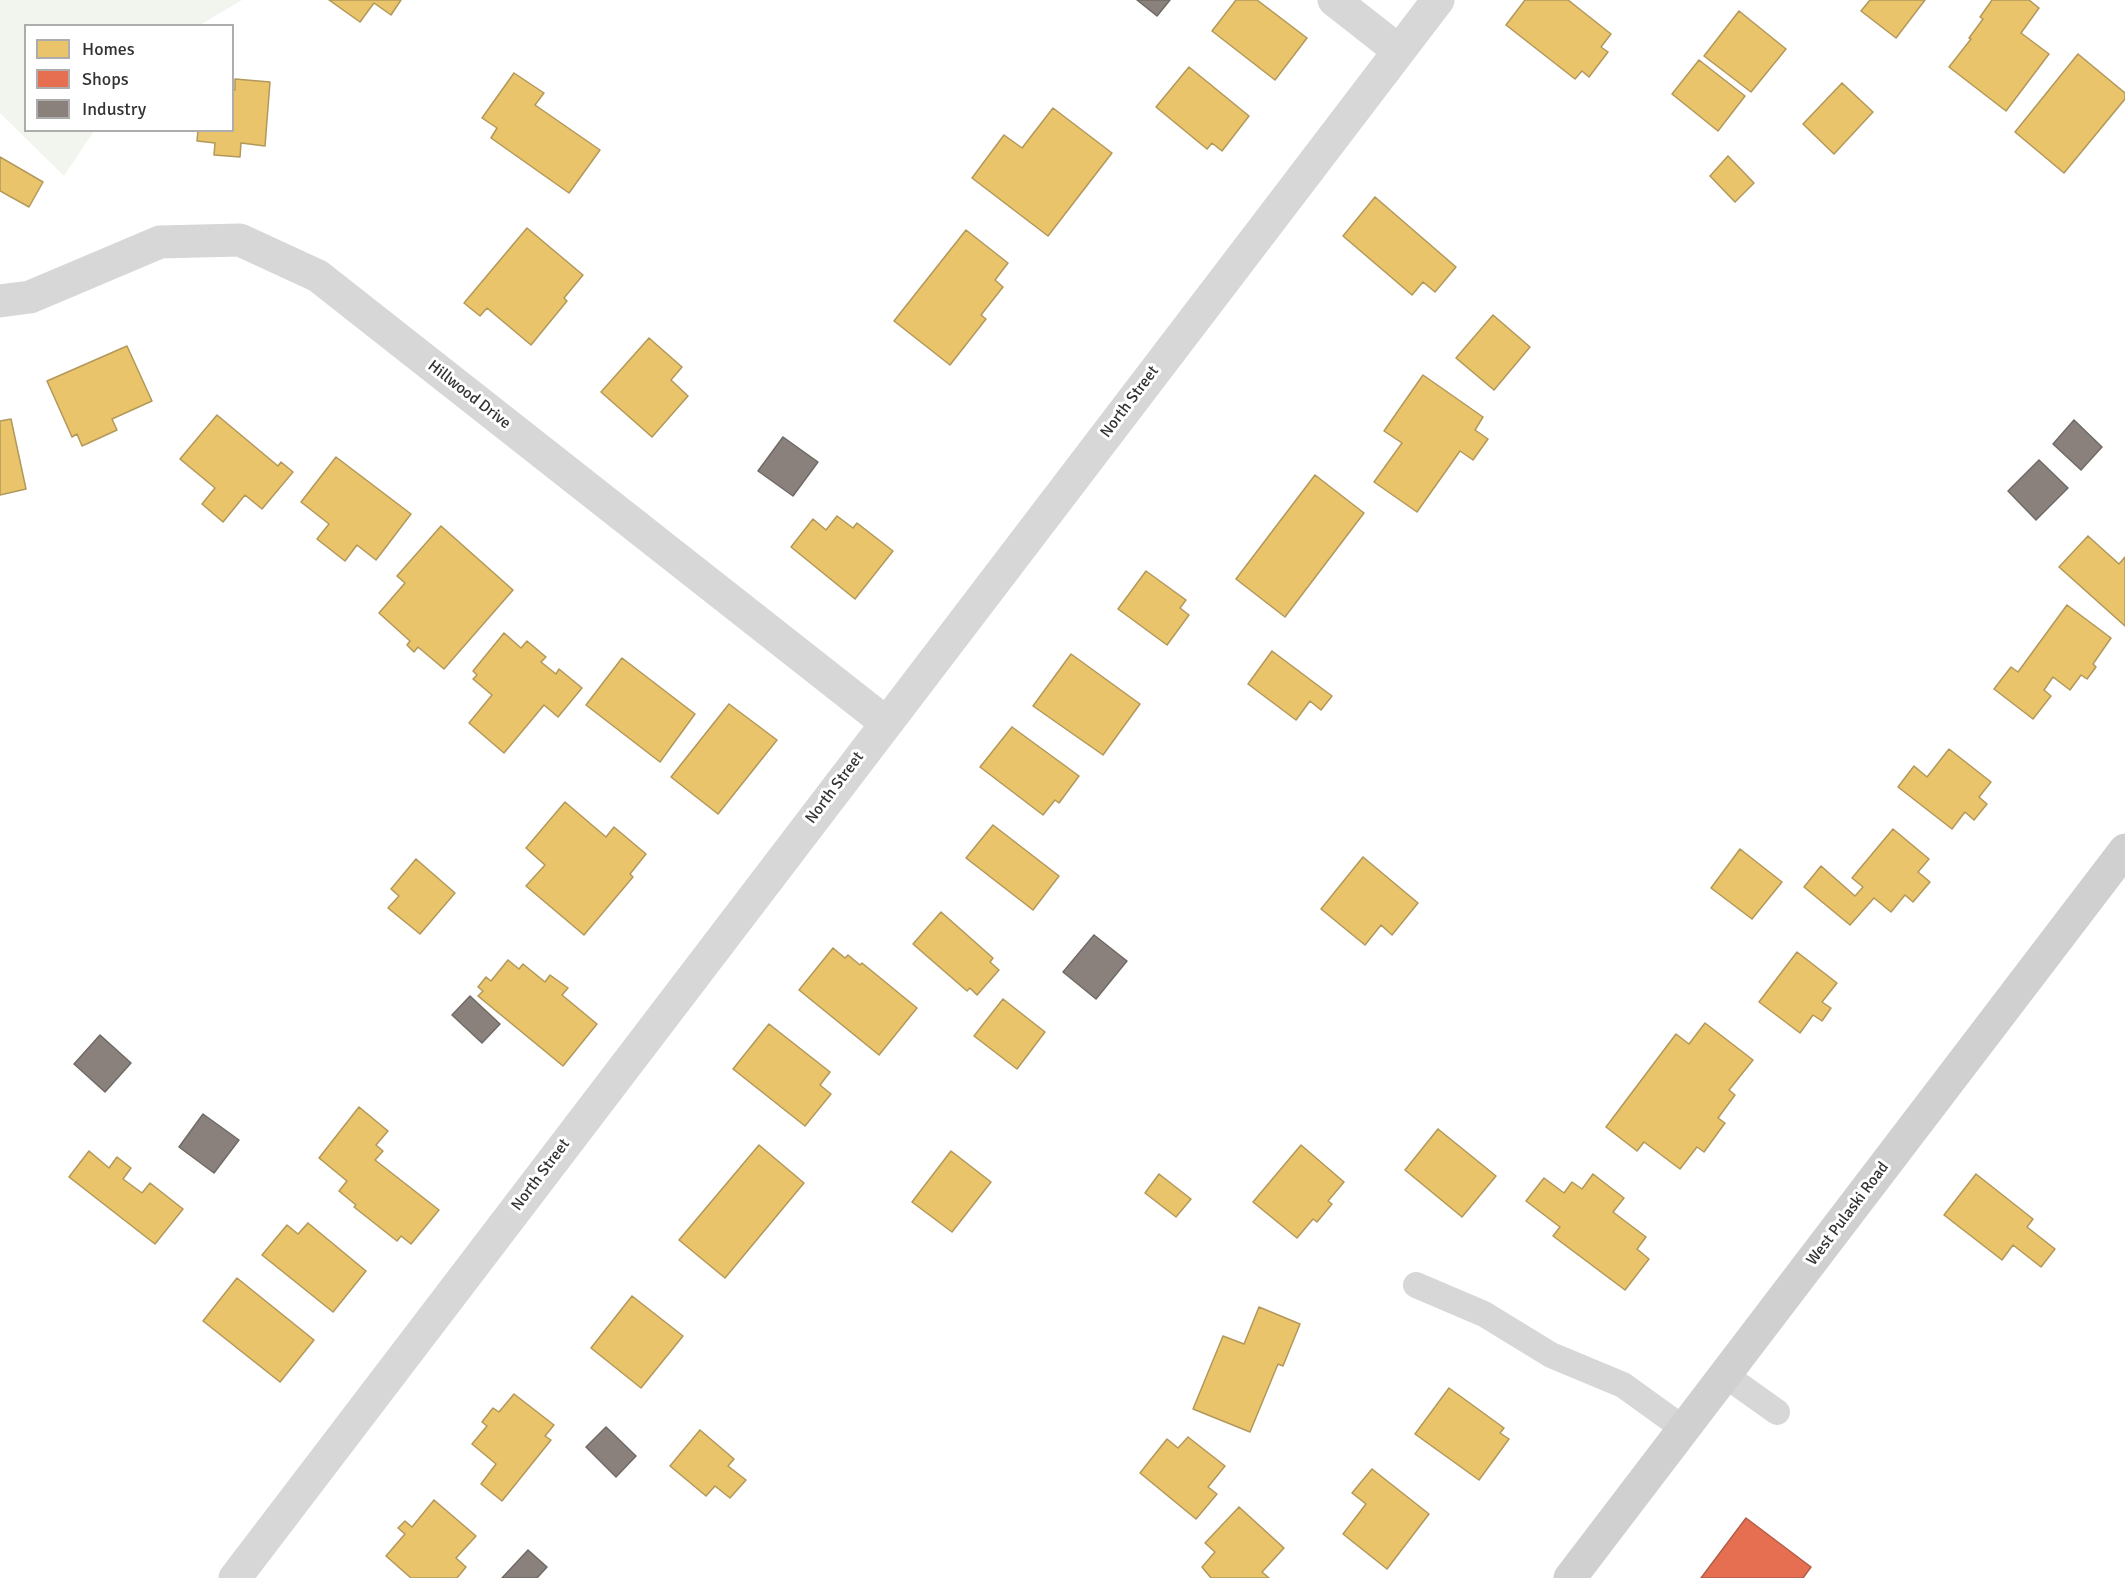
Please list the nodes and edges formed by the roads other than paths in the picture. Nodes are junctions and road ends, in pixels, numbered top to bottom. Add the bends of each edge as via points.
1 (1334, 0) edge
2 (1438, 0) edge
3 (1400, 51) junction
4 (0, 301) edge
5 (885, 722) junction
6 (2125, 850) edge
7 (1416, 1285) dead end
8 (1725, 1375) junction
9 (1777, 1412) dead end
10 (1684, 1429) junction
11 (247, 1574) edge
12 (1570, 1578) edge

1 - 3 street
2 - 3 street, North Street
3 - 5 street, North Street
4 - 5 street, Hillwood Drive via 30,297 160,242 240,240 318,276
5 - 11 street, North Street
6 - 8 main road, West Pulaski Road
7 - 10 lane via 1484,1314 1551,1354 1623,1385
8 - 9 lane
8 - 10 main road, West Pulaski Road
10 - 12 main road, West Pulaski Road

